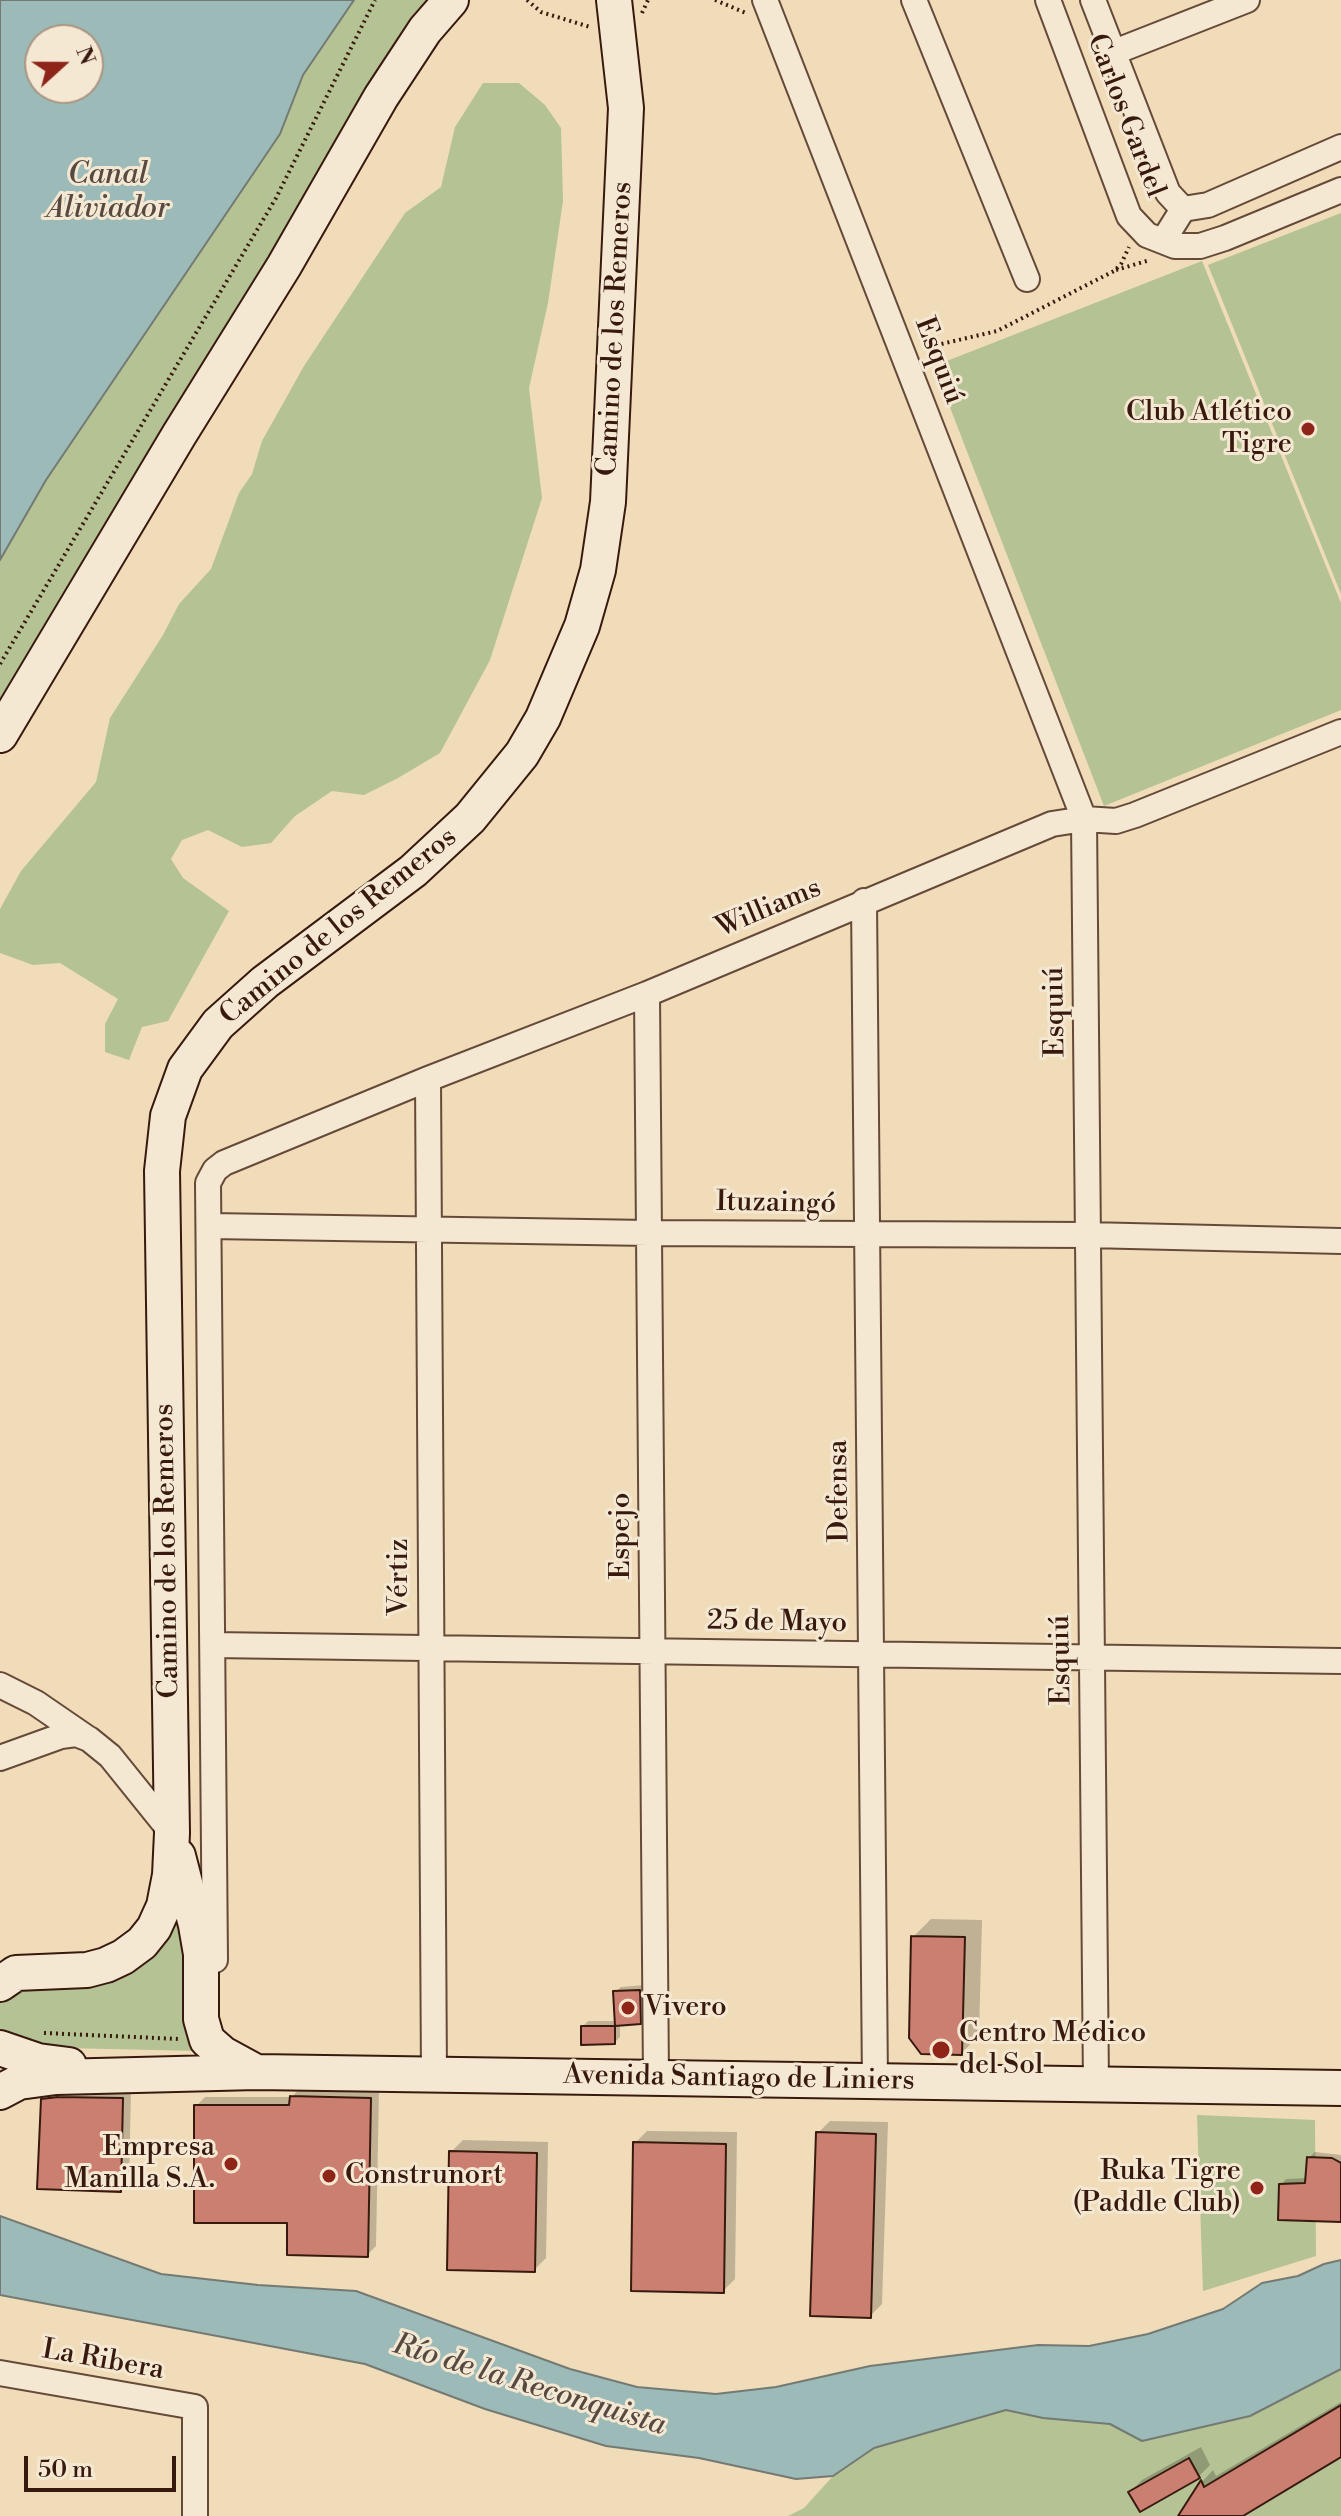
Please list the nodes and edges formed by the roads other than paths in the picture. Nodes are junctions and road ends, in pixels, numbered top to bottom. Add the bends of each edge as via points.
1 (451, 0) edge
2 (614, 0) edge
3 (765, 0) edge
4 (914, 0) edge
5 (1048, 0) edge
6 (1093, 0) edge
7 (1247, 0) edge
8 (1112, 53) junction
9 (1341, 147) edge
10 (1341, 190) edge
11 (1183, 209) junction
12 (1153, 236) junction
13 (1027, 279) dead end
14 (1341, 732) edge
15 (0, 735) edge
16 (1084, 819) junction
17 (864, 901) junction
18 (647, 994) junction
19 (428, 1079) junction
20 (210, 1226) junction
21 (429, 1230) junction
22 (649, 1233) junction
23 (867, 1235) junction
24 (1088, 1235) junction
25 (1341, 1241) edge
26 (213, 1645) junction
27 (430, 1649) junction
28 (653, 1652) junction
29 (871, 1655) junction
30 (1092, 1658) junction
31 (1341, 1661) edge
32 (0, 1685) edge
33 (89, 1739) junction
34 (0, 1758) edge
35 (172, 1833) junction
36 (215, 1960) dead end
37 (0, 1984) edge
38 (0, 2050) edge
39 (257, 2072) junction
40 (137, 2074) junction
41 (434, 2075) junction
42 (656, 2078) junction
43 (875, 2081) junction
44 (1096, 2084) junction
45 (0, 2086) edge
46 (1341, 2088) edge
47 (0, 2092) edge
48 (0, 2373) edge
49 (195, 2516) edge

1 - 15 main road via 381,97
2 - 35 main road, Camino de los Remeros via 626,108 608,502 598,570 577,639 522,754 470,818 413,871 265,982 218,1024 185,1069 168,1116 162,1171
3 - 16 street, Esquiú
4 - 13 street
5 - 12 street, Carlos Gardel via 1129,216
6 - 8 street, Carlos Gardel
7 - 8 street
8 - 11 street, Carlos Gardel via 1168,193
9 - 11 street via 1208,205
10 - 12 street via 1200,246 1175,246
11 - 12 street
14 - 16 street, Williams via 1135,815 1116,821
16 - 17 street, Williams via 1052,824
16 - 24 street, Esquiú
17 - 18 street, Williams
17 - 23 street, Defensa
18 - 19 street, Williams
18 - 22 street, Espejo
19 - 20 street, Williams via 224,1163 208,1183
19 - 21 street, Vértiz
20 - 21 street, Ituzaingó
20 - 26 street
21 - 22 street, Ituzaingó
21 - 27 street, Vértiz
22 - 23 street, Ituzaingó
22 - 28 street, Espejo
23 - 24 street, Ituzaingó
23 - 29 street, Defensa
24 - 25 street, Ituzaingó
24 - 30 street, Esquiú
26 - 27 street, 25 de Mayo
26 - 36 street
27 - 28 street, 25 de Mayo
27 - 41 street, Vértiz
28 - 29 street, 25 de Mayo
28 - 42 street, Espejo
29 - 30 street, 25 de Mayo
29 - 43 street, Defensa
30 - 31 street, 25 de Mayo
30 - 44 street, Esquiú
32 - 33 street
33 - 34 street via 61,1736
33 - 35 street via 110,1756
35 - 37 main road, Camino de los Remeros via 164,1906 142,1943 106,1965 16,1973
35 - 39 main road, Camino de los Remeros via 201,1954 201,2019 207,2040
38 - 40 main road, Avenida Santiago de Liniers via 38,2061
38 - 45 main road
39 - 40 main road, Avenida Santiago de Liniers
39 - 41 main road, Avenida Santiago de Liniers
40 - 47 main road, Avenida Santiago de Liniers via 56,2077 19,2082
41 - 42 main road, Avenida Santiago de Liniers
42 - 43 main road, Avenida Santiago de Liniers
43 - 44 main road, Avenida Santiago de Liniers
44 - 46 main road, Avenida Santiago de Liniers
48 - 49 street, La Ribera via 195,2407

